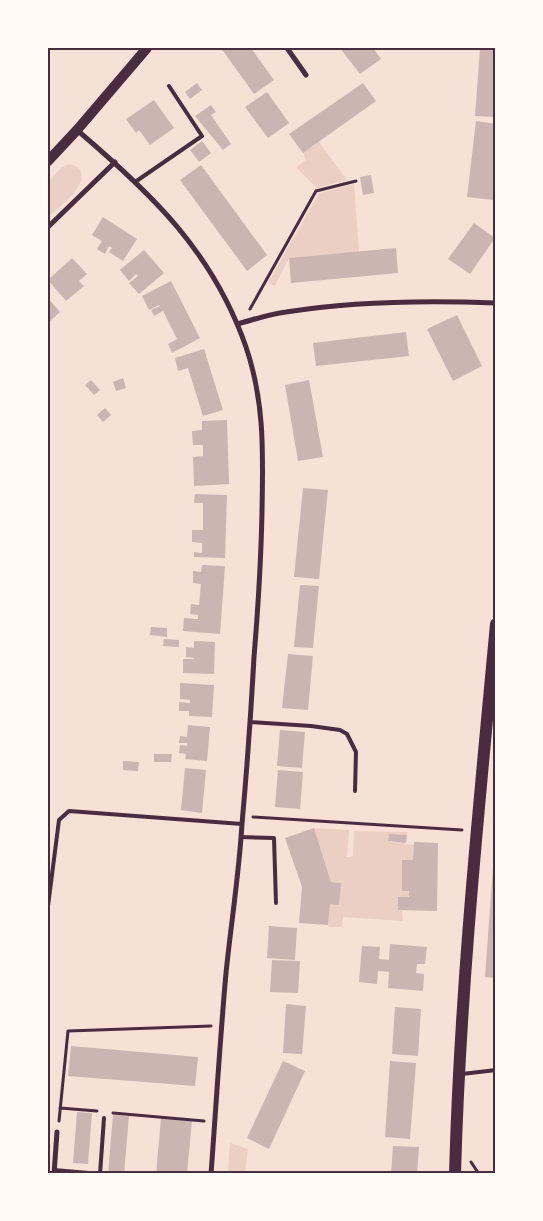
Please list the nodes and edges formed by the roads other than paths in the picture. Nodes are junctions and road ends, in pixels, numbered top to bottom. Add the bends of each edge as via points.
1 (147, 48) edge
2 (287, 48) edge
3 (306, 75) dead end
4 (169, 86) dead end
5 (77, 130) junction
6 (48, 161) edge
7 (115, 162) junction
8 (135, 182) junction
9 (48, 227) edge
10 (496, 303) edge
11 (237, 324) junction
12 (496, 624) edge
13 (250, 722) junction
14 (355, 791) dead end
15 (242, 824) junction
16 (241, 837) junction
17 (276, 903) dead end
18 (48, 906) edge
19 (496, 1070) edge
20 (458, 1074) junction
21 (104, 1118) dead end
22 (57, 1132) road end
23 (54, 1172) edge
24 (100, 1174) edge
25 (211, 1174) edge
26 (455, 1174) edge

1 - 5 main road
2 - 3 street
4 - 8 lane via 202,136
5 - 6 main road
5 - 7 street
7 - 8 street
7 - 9 street
8 - 11 street via 199,252
10 - 11 street via 375,302 284,312
11 - 13 street via 254,376 263,431 260,577
12 - 20 main road
13 - 14 lane via 340,730 356,752
13 - 15 street
15 - 16 street
15 - 18 lane via 69,811 58,820
16 - 17 lane via 274,838
16 - 25 street
19 - 20 lane
20 - 26 main road
21 - 24 lane
22 - 23 street
23 - 24 lane

